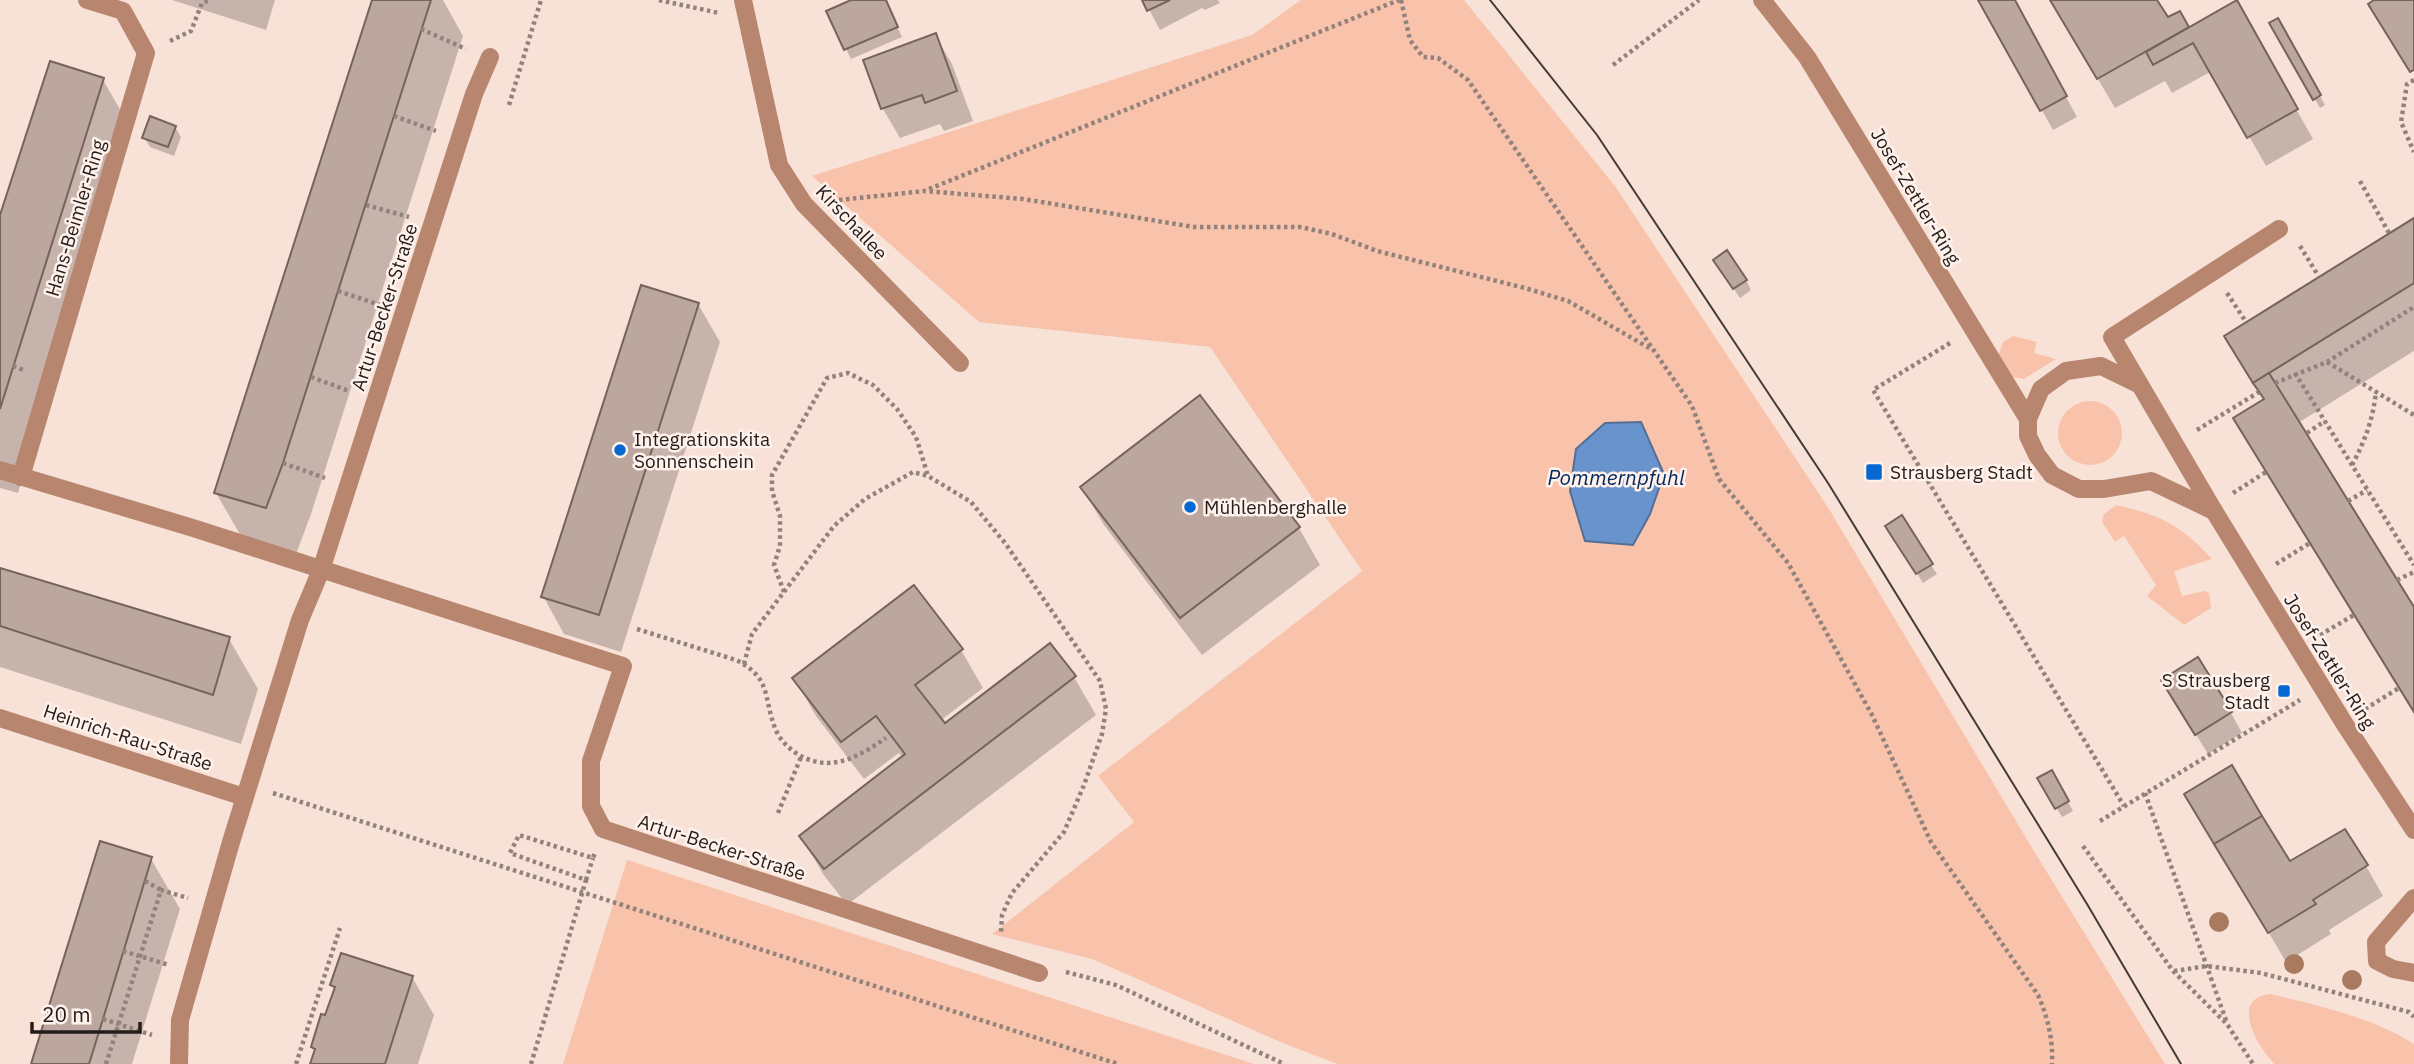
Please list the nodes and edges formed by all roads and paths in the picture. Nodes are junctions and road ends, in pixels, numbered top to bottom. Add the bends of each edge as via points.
1 (87, 0) edge
2 (210, 0) edge
3 (541, 0) edge
4 (659, 0) edge
5 (743, 0) edge
6 (1400, 0) edge
7 (1699, 0) edge
8 (1762, 0) edge
9 (200, 1) edge
10 (747, 19) junction
11 (421, 29) dead end
12 (146, 53) junction
13 (489, 57) joint
14 (1613, 65) dead end
15 (2414, 80) edge
16 (509, 105) dead end
17 (394, 116) dead end
18 (437, 132) dead end
19 (2413, 151) edge
20 (2360, 181) dead end
21 (925, 191) junction
22 (804, 204) junction
23 (366, 205) dead end
24 (410, 217) dead end
25 (2279, 229) dead end
26 (2389, 233) dead end
27 (2298, 241) dead end
28 (2319, 277) dead end
29 (338, 290) dead end
30 (382, 306) dead end
31 (2414, 307) edge
32 (1972, 329) junction
33 (1654, 351) junction
34 (2327, 362) junction
35 (960, 363) dead end
36 (2295, 373) junction
37 (311, 377) dead end
38 (2275, 383) dead end
39 (2141, 385) junction
40 (2259, 392) dead end
41 (2376, 392) junction
42 (354, 393) dead end
43 (2414, 415) edge
44 (2028, 419) junction
45 (2325, 421) junction
46 (2306, 433) dead end
47 (2174, 443) junction
48 (283, 463) dead end
49 (2351, 465) junction
50 (0, 470) edge
51 (2266, 472) dead end
52 (928, 476) junction
53 (21, 477) junction
54 (327, 478) dead end
55 (2367, 490) junction
56 (2348, 501) dead end
57 (2213, 509) junction
58 (2310, 543) dead end
59 (2414, 565) edge
60 (321, 570) junction
61 (2414, 572) edge
62 (2254, 577) junction
63 (2397, 580) dead end
64 (784, 593) junction
65 (2354, 615) dead end
66 (637, 629) dead end
67 (2299, 649) junction
68 (744, 664) junction
69 (2322, 687) junction
70 (2399, 688) dead end
71 (0, 718) edge
72 (2343, 723) junction
73 (886, 738) dead end
74 (800, 757) junction
75 (246, 790) junction
76 (2145, 793) junction
77 (2124, 806) junction
78 (778, 813) dead end
79 (2100, 821) dead end
80 (603, 830) junction
81 (2414, 830) edge
82 (2083, 846) dead end
83 (593, 858) junction
84 (586, 880) junction
85 (145, 881) dead end
86 (162, 890) junction
87 (582, 892) junction
88 (2414, 898) edge
89 (212, 906) junction
90 (340, 928) dead end
91 (123, 951) dead end
92 (140, 957) junction
93 (1000, 961) junction
94 (172, 966) dead end
95 (2207, 966) junction
96 (2173, 971) junction
97 (2414, 973) edge
98 (1039, 974) joint
99 (2412, 1013) edge
100 (103, 1019) dead end
101 (2227, 1024) junction
102 (118, 1025) junction
103 (156, 1036) dead end
104 (106, 1064) edge
105 (179, 1064) edge
106 (296, 1064) edge
107 (531, 1064) edge
108 (1118, 1064) edge
109 (1284, 1064) edge
110 (2052, 1064) edge
111 (2253, 1064) edge

1 - 12 street via 123,11
2 - 9 path
3 - 16 path
4 - 10 path
5 - 10 street, Kirschallee
6 - 21 path
6 - 33 path via 1410,40 1423,57 1438,58 1468,80
7 - 14 path
8 - 32 street, Josef-Zettler-Ring via 1807,57
9 - 12 path via 191,31
10 - 22 street, Kirschallee via 779,164
11 - 13 path
12 - 53 street, Hans-Beimler-Ring
13 - 60 street, Artur-Becker-Straße
15 - 19 path via 2407,84 2401,122
17 - 18 path
20 - 26 path
21 - 22 path
21 - 33 path via 1023,199 1194,227 1300,227 1332,234 1377,251 1568,301
22 - 35 street, Kirschallee
23 - 24 path
25 - 39 street, Josef-Zettler-Ring via 2112,337
27 - 28 path
29 - 30 path
31 - 34 path
32 - 44 street, Josef-Zettler-Ring
32 - 77 path via 1873,390
33 - 110 path via 1692,406 1719,479 1794,575 1872,715 1931,842 2038,995 2048,1017
34 - 36 path
34 - 41 path
36 - 38 path
36 - 45 path
37 - 42 path
39 - 44 street via 2101,366 2066,371 2042,389
39 - 47 street, Josef-Zettler-Ring
40 - 47 path
41 - 43 path
41 - 49 path via 2365,442
44 - 57 street, Josef-Zettler-Ring via 2028,436 2037,455 2052,475 2079,489 2151,481
45 - 46 path
45 - 49 path
47 - 57 street, Josef-Zettler-Ring
48 - 54 path
49 - 55 path
50 - 53 street
51 - 57 path
52 - 64 path via 912,472 865,499 834,526
52 - 64 path via 916,437 873,385 848,373 827,378 772,475 780,516 780,546 774,565
52 - 93 path via 971,502 1005,543 1100,681 1106,709 1102,734 1063,832 1012,893 1002,915
53 - 60 street
55 - 56 path
55 - 59 path
57 - 62 street, Josef-Zettler-Ring
58 - 62 path
60 - 75 street, Artur-Becker-Straße via 300,620
60 - 80 street via 623,667 592,761 591,806
61 - 63 path
62 - 67 street, Josef-Zettler-Ring
64 - 68 path via 752,634
65 - 67 path
66 - 68 path
67 - 69 street, Josef-Zettler-Ring
68 - 74 path via 764,685 775,729
69 - 72 street, Josef-Zettler-Ring
69 - 76 path
70 - 72 path
71 - 75 street, Heinrich-Rau-Straße
72 - 81 street, Josef-Zettler-Ring
73 - 74 path via 836,763
74 - 78 path
75 - 87 path
75 - 89 street, Artur-Becker-Straße
76 - 77 path
76 - 95 path
77 - 79 path
80 - 83 path
80 - 93 street, Artur-Becker-Straße
82 - 96 path
83 - 84 path
83 - 84 path via 519,835 510,853
84 - 87 path
85 - 86 path
86 - 89 path
86 - 92 path
87 - 107 path
87 - 108 path
88 - 97 street via 2376,942 2377,961
89 - 105 street, Artur-Becker-Straße via 180,1020
90 - 106 path
91 - 92 path
92 - 94 path
92 - 102 path
93 - 98 street, Artur-Becker-Straße
95 - 96 path
95 - 99 path via 2261,973
95 - 101 path
96 - 101 path
98 - 109 path via 1059,971 1116,985
100 - 102 path
101 - 111 path
102 - 103 path
102 - 104 path

